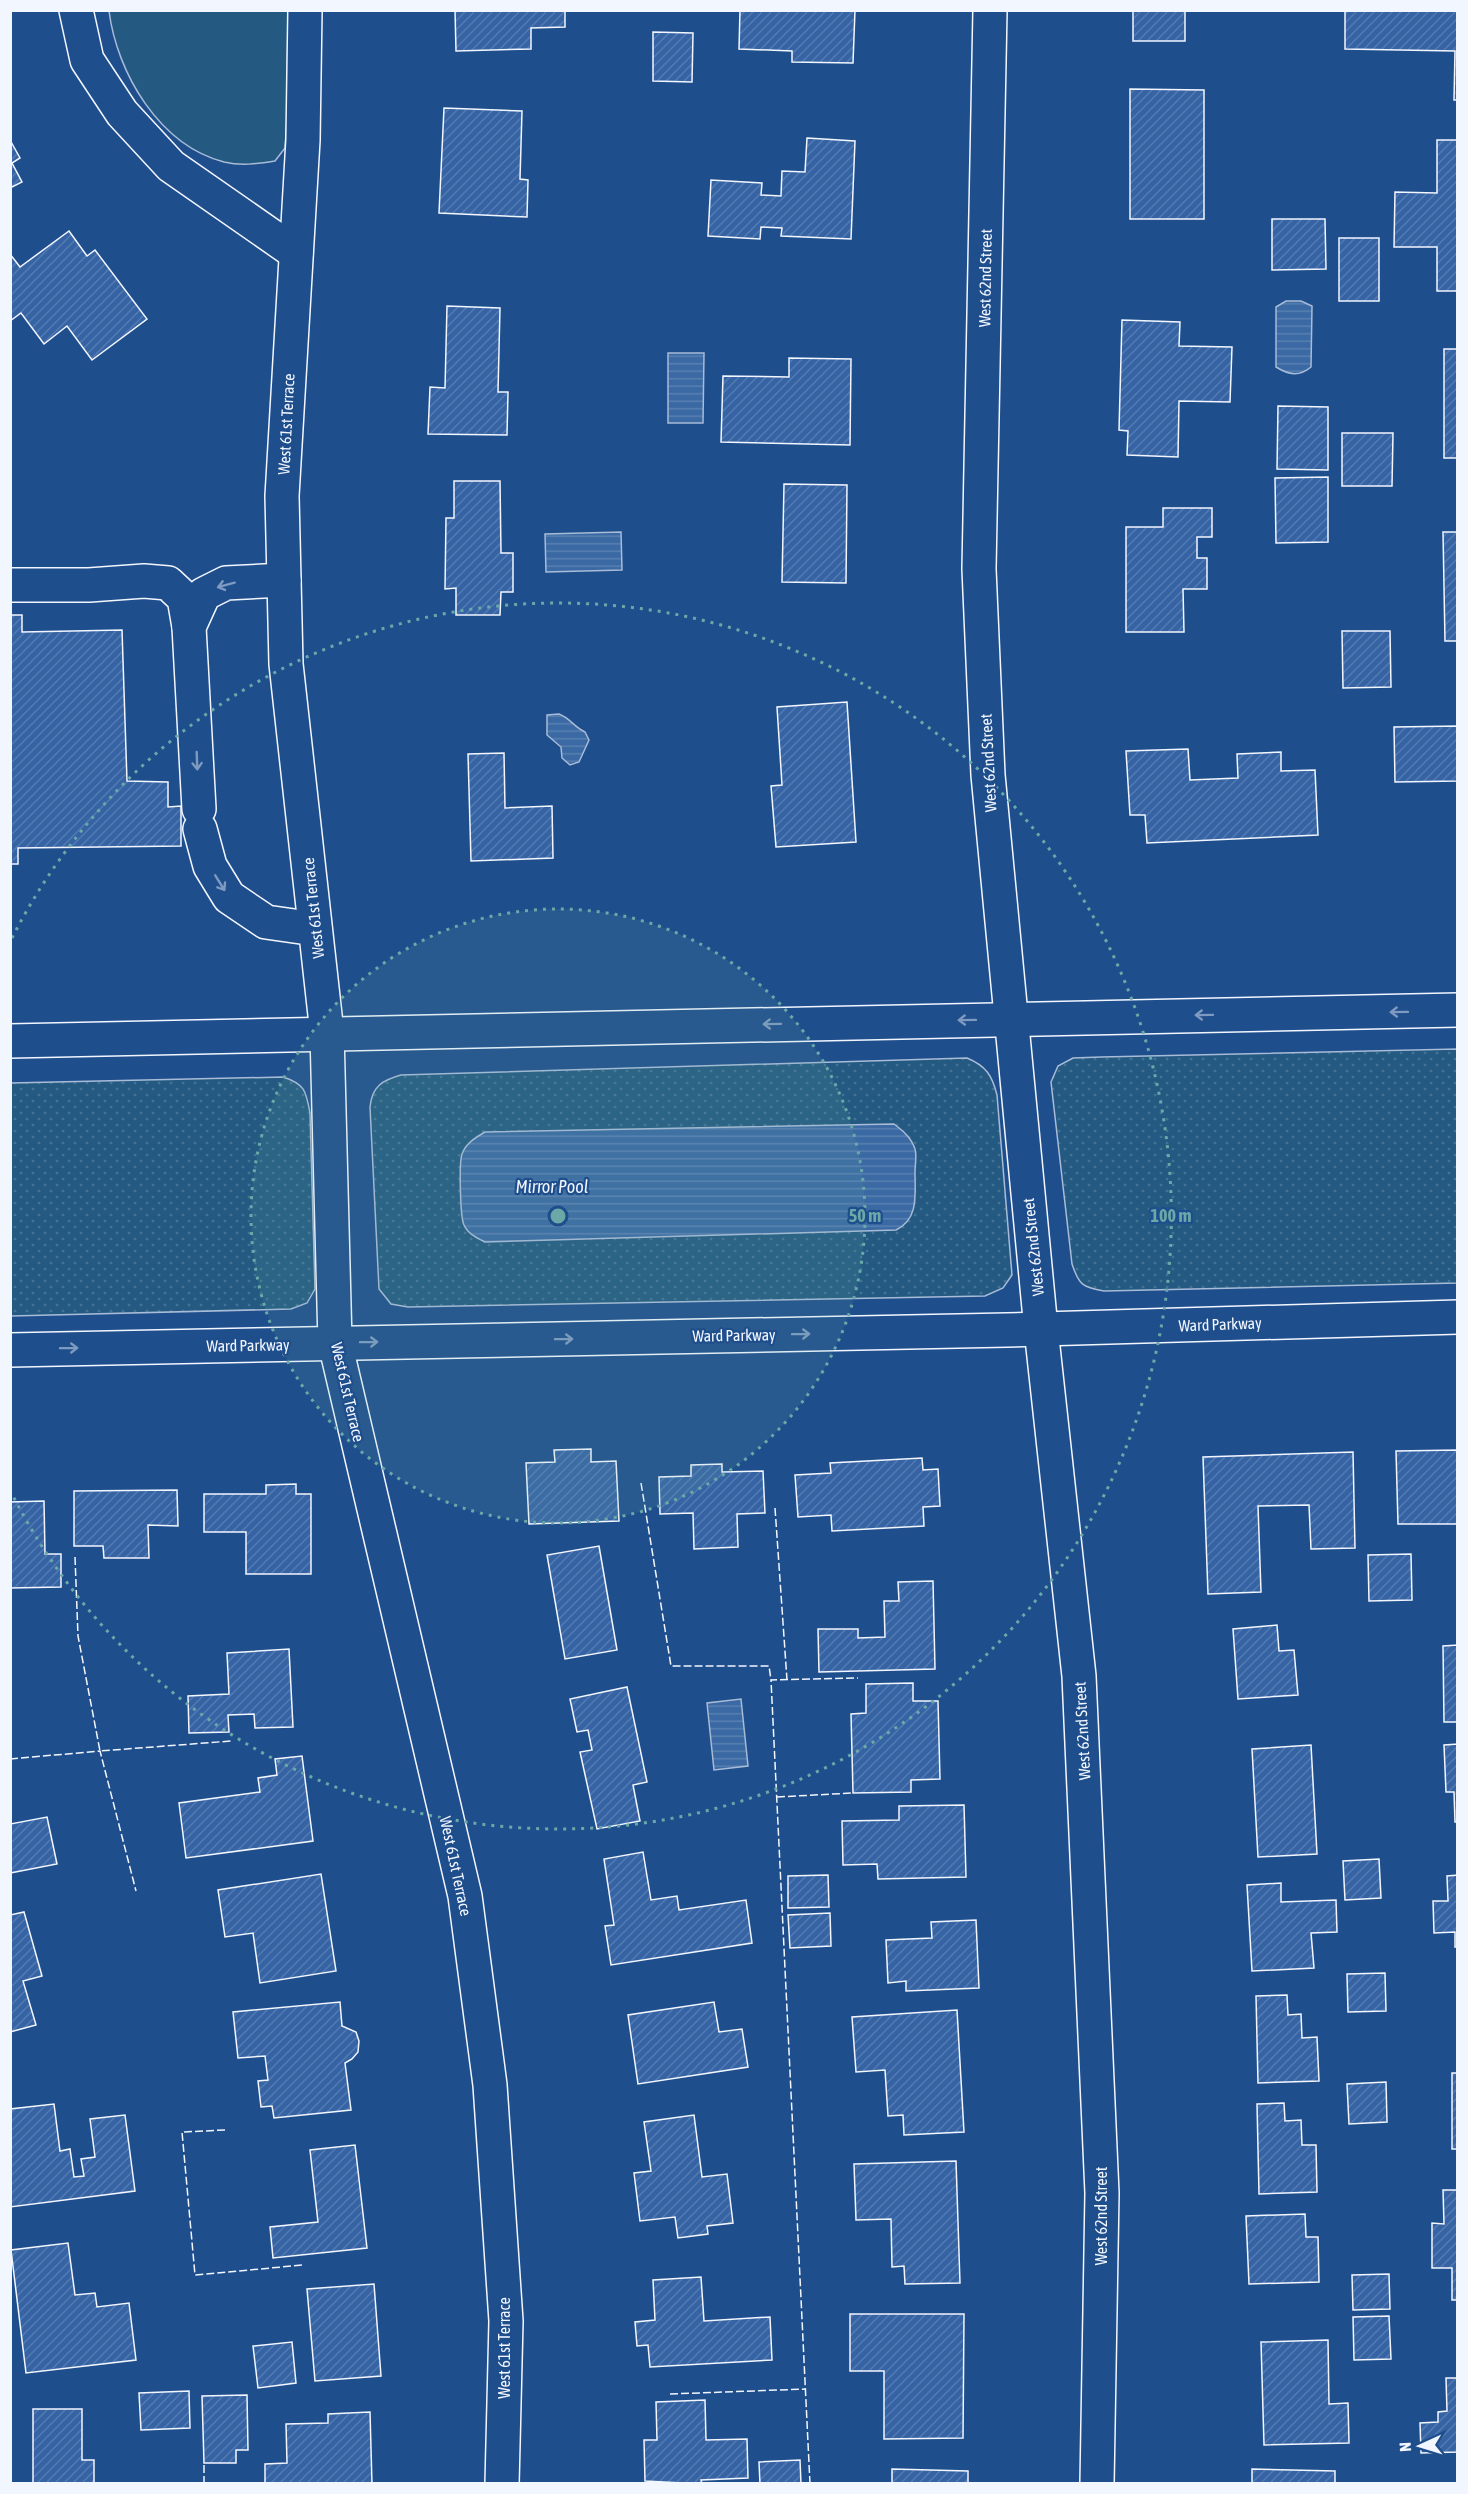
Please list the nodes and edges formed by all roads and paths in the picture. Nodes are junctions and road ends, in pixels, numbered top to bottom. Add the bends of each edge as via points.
1 (76, 10) edge
2 (305, 10) edge
3 (990, 10) edge
4 (296, 253) junction
5 (284, 580) junction
6 (10, 585) edge
7 (189, 627) junction
8 (315, 929) junction
9 (1458, 1010) edge
10 (1010, 1019) junction
11 (327, 1034) junction
12 (10, 1041) edge
13 (1458, 1317) edge
14 (1041, 1329) junction
15 (335, 1343) junction
16 (10, 1350) edge
17 (502, 2484) edge
18 (1097, 2484) edge

1 - 4 street via 87,60 122,113 171,166
2 - 4 street, West 61st Terrace
3 - 10 street, West 62nd Street via 979,569 988,775
4 - 5 street, West 61st Terrace via 282,496
5 -> 7 street via 226,583 211,590 204,594
5 - 8 street, West 61st Terrace via 286,664
6 - 7 street via 168,583 184,598
7 -> 8 street via 199,819 210,867 229,897 266,922
8 - 11 street, West 61st Terrace
9 -> 10 street
10 -> 11 street
10 - 14 street, West 62nd Street
11 - 12 street
11 - 15 street, West 61st Terrace
13 - 14 street, Ward Parkway
15 -> 14 street, Ward Parkway
14 - 18 street, West 62nd Street via 1079,1676 1102,2193
16 -> 15 street, Ward Parkway
15 - 17 street, West 61st Terrace via 465,1896 490,2085 506,2321

